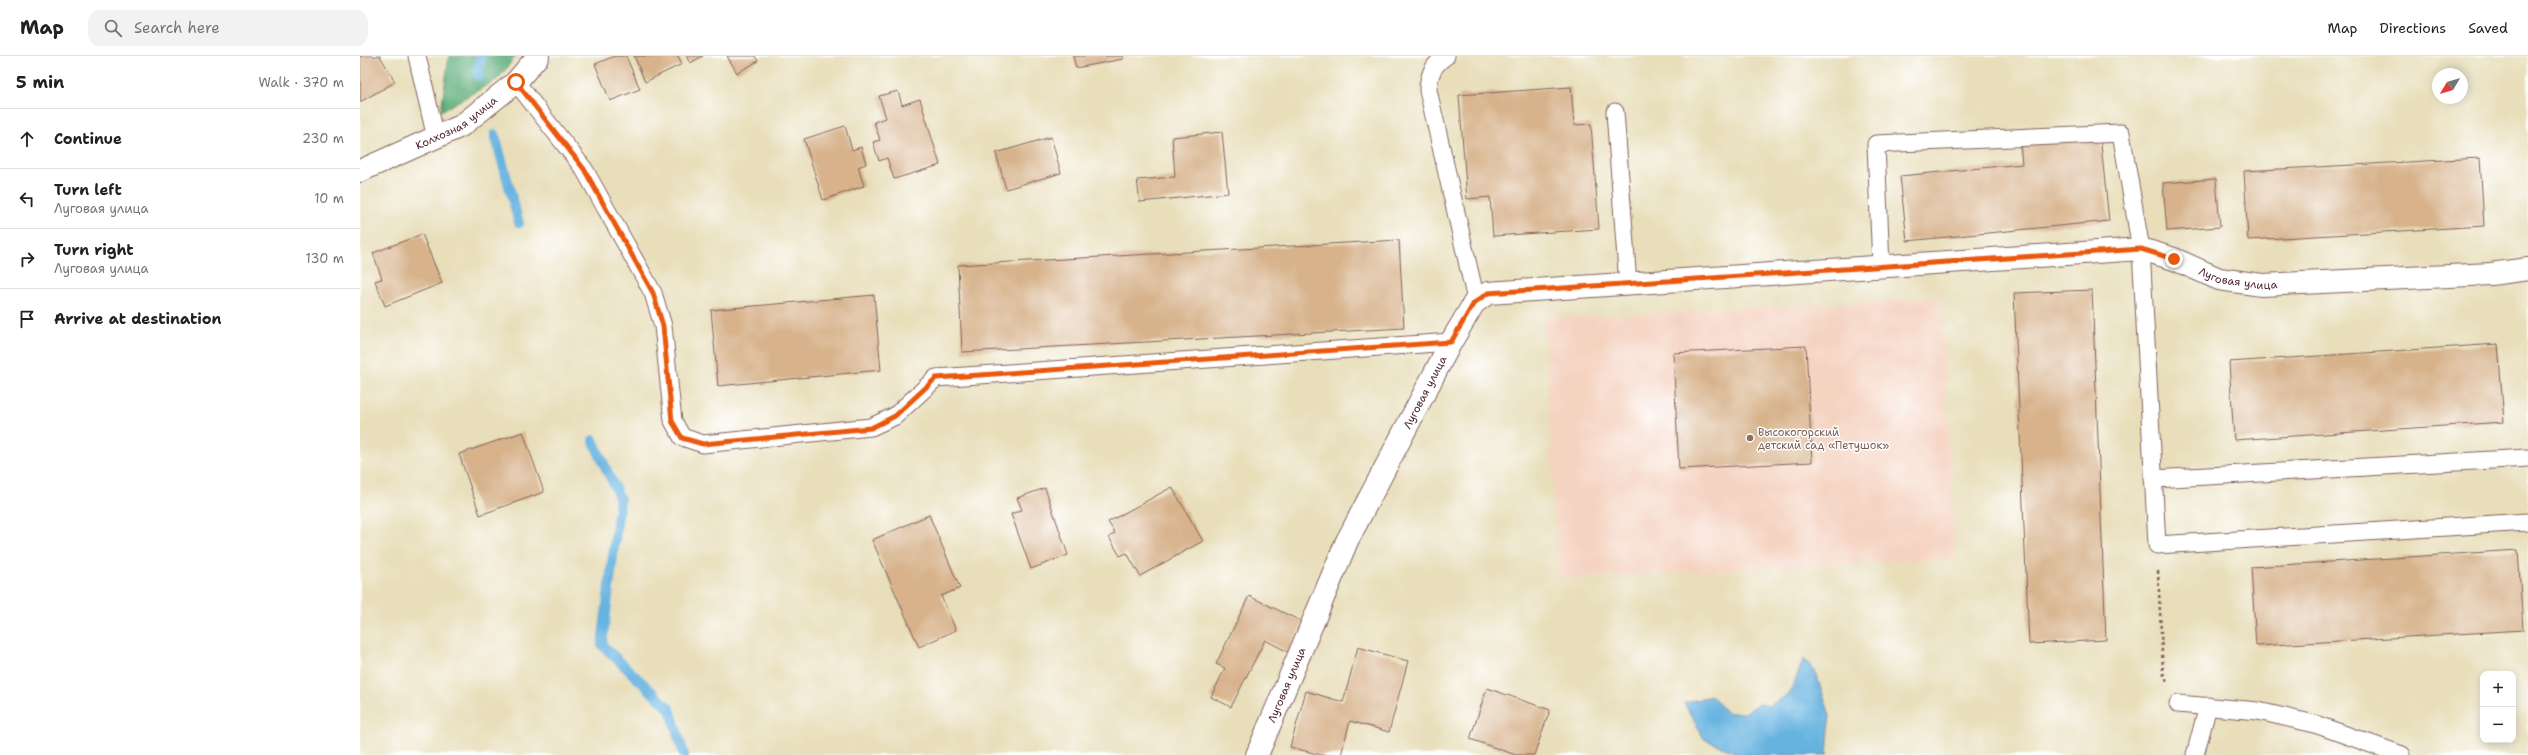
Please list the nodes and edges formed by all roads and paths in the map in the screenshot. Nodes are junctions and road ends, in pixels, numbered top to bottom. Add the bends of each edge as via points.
1 (417, 56) edge
2 (538, 56) edge
3 (1446, 56) edge
4 (516, 82) junction
5 (1615, 112) dead end
6 (436, 138) junction
7 (360, 172) edge
8 (2141, 249) junction
9 (1881, 267) junction
10 (2528, 269) edge
11 (1628, 284) junction
12 (1476, 300) junction
13 (1451, 342) junction
14 (2528, 458) edge
15 (2153, 479) junction
16 (2528, 522) edge
17 (2157, 544) junction
18 (2178, 704) joint
19 (2208, 706) junction
20 (1257, 755) edge
21 (2195, 755) edge
22 (2402, 755) edge

1 - 6 lane
2 - 4 street, Колхозная улица
3 - 12 lane via 1432,69 1428,78 1428,90
4 - 6 street, Колхозная улица via 461,126
4 - 13 lane via 584,169 653,293 663,326 672,421 682,438 703,444 871,428 895,416 936,378
5 - 11 lane
6 - 7 street, Колхозная улица
8 - 9 street, Луговая улица
8 - 9 lane via 2121,133 1876,144
8 - 10 street, Луговая улица via 2174,259 2219,279 2262,285 2491,274
8 - 15 lane
9 - 11 street, Луговая улица
11 - 12 street, Луговая улица via 1488,293
12 - 13 street, Луговая улица
13 - 20 street, Луговая улица via 1347,541
14 - 15 lane
15 - 17 lane
16 - 17 lane
17 - 18 path via 2163,673
18 - 19 lane
19 - 21 lane
19 - 22 lane via 2258,711 2315,724

